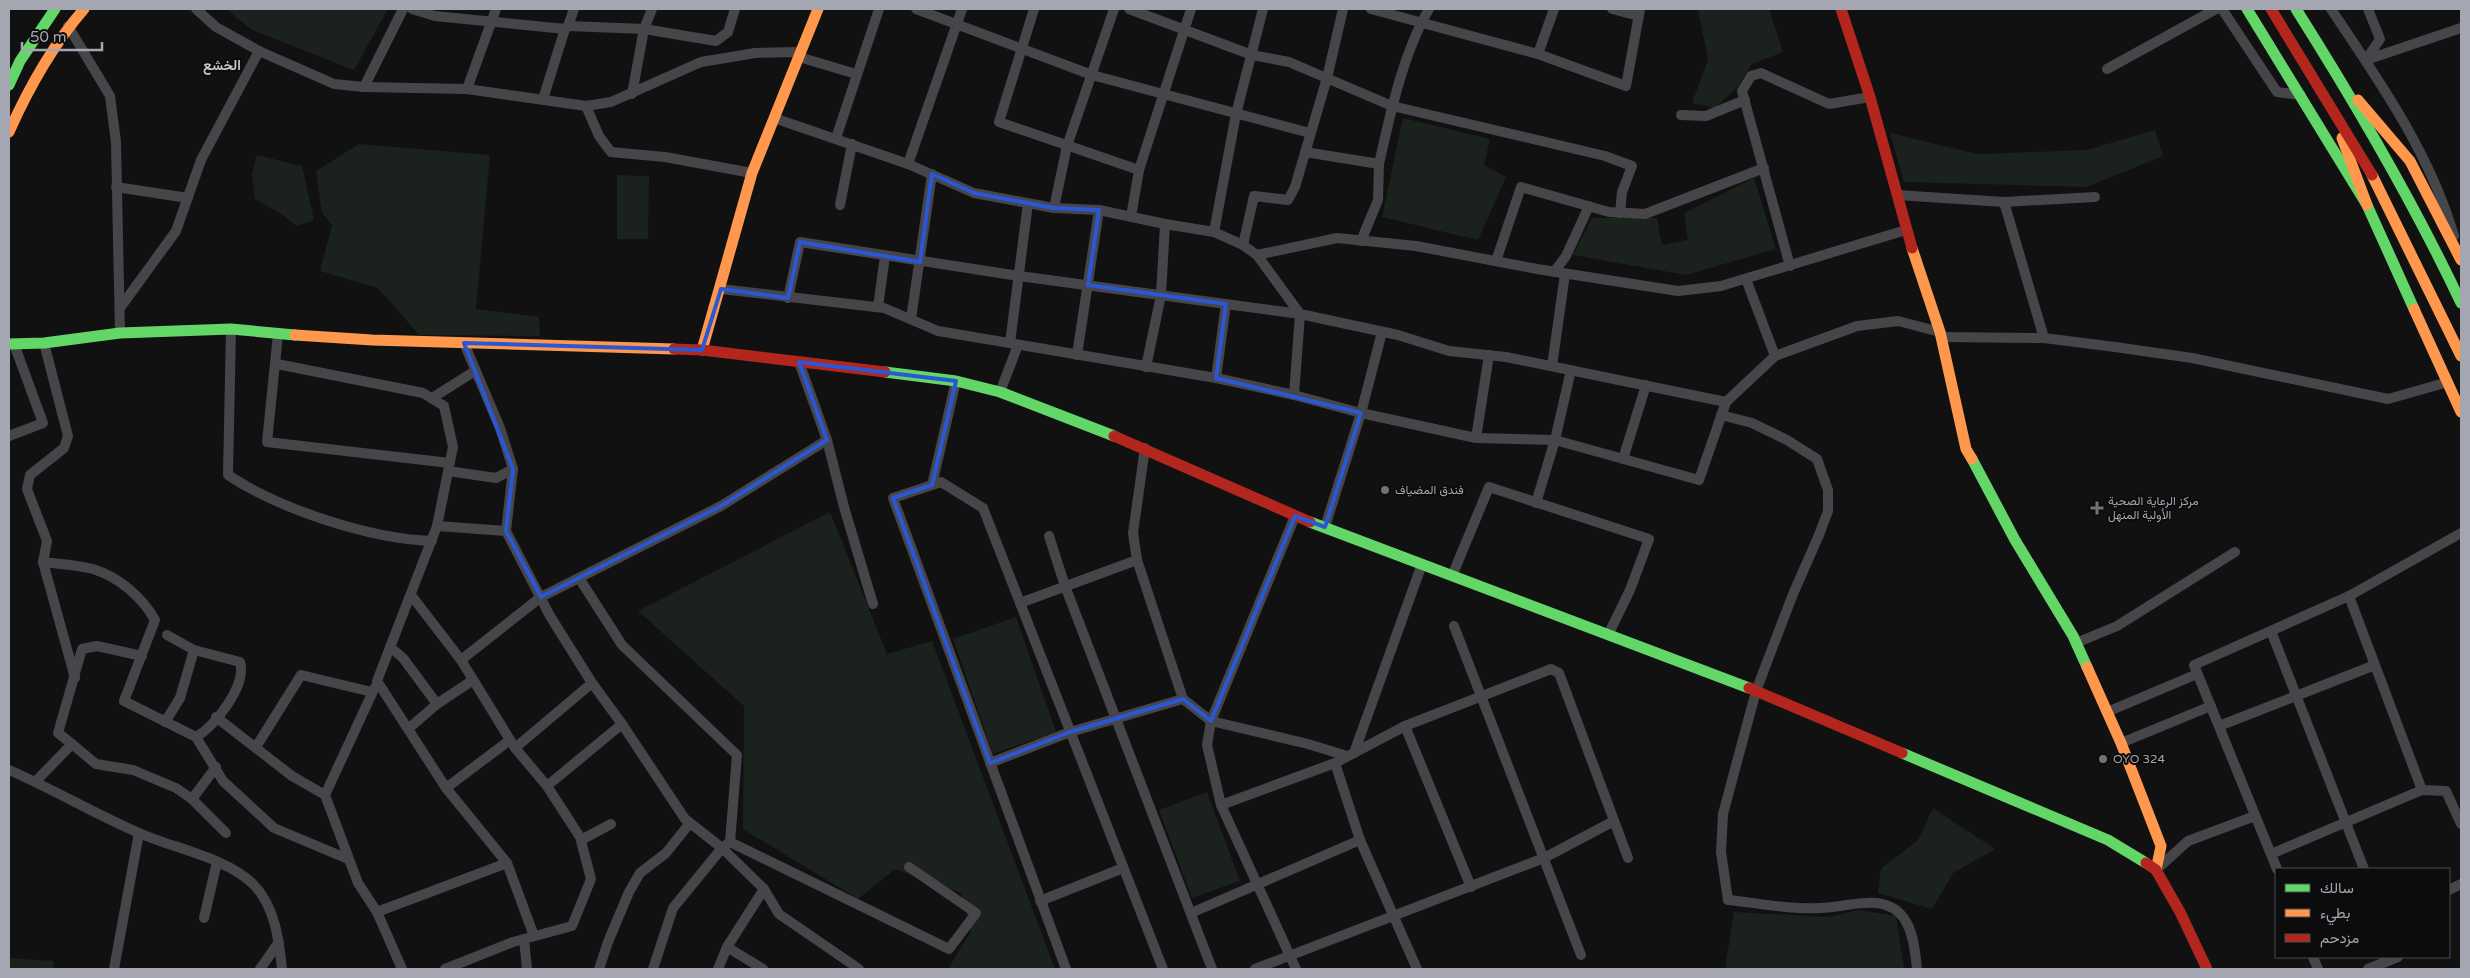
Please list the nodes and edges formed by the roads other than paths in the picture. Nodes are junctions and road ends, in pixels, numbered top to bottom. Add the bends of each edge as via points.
1 (55, 9) edge
2 (84, 9) edge
3 (196, 9) edge
4 (404, 9) edge
5 (412, 9) edge
6 (496, 9) edge
7 (574, 9) edge
8 (652, 9) edge
9 (735, 9) edge
10 (818, 9) edge
11 (879, 9) edge
12 (916, 9) edge
13 (962, 9) edge
14 (1034, 9) edge
15 (1114, 9) edge
16 (1129, 9) edge
17 (1191, 9) edge
18 (1263, 9) edge
19 (1343, 9) edge
20 (1371, 9) edge
21 (1429, 9) edge
22 (1554, 9) edge
23 (1612, 9) edge
24 (1841, 9) edge
25 (2216, 9) edge
26 (2222, 9) edge
27 (2247, 9) edge
28 (2271, 9) edge
29 (2296, 9) edge
30 (2331, 9) edge
31 (2368, 9) edge
32 (1639, 12) edge
33 (491, 23) junction
34 (1420, 23) junction
35 (956, 24) junction
36 (68, 26) junction
37 (567, 27) junction
38 (1184, 28) junction
39 (2461, 28) edge
40 (644, 30) junction
41 (1022, 48) junction
42 (259, 51) junction
43 (1538, 54) junction
44 (800, 55) junction
45 (1252, 55) junction
46 (2366, 60) junction
47 (2107, 69) dead end
48 (856, 74) junction
49 (1092, 75) junction
50 (1327, 78) junction
51 (2344, 84) junction
52 (9, 85) edge
53 (364, 87) junction
54 (467, 89) junction
55 (632, 94) junction
56 (1163, 94) junction
57 (2301, 95) junction
58 (1870, 97) junction
59 (543, 99) junction
60 (2327, 99) junction
61 (1745, 100) junction
62 (586, 106) junction
63 (1392, 106) junction
64 (1236, 114) junction
65 (1681, 115) dead end
66 (774, 118) junction
67 (9, 132) edge
68 (1310, 133) junction
69 (836, 138) junction
70 (852, 144) junction
71 (1067, 146) junction
72 (1305, 152) junction
73 (908, 164) junction
74 (1380, 164) junction
75 (1764, 168) junction
76 (1139, 170) junction
77 (752, 173) junction
78 (932, 174) junction
79 (116, 187) junction
80 (1897, 195) junction
81 (2095, 197) dead end
82 (188, 198) junction
83 (2004, 202) junction
84 (1028, 203) junction
85 (840, 205) dead end
86 (2367, 205) junction
87 (1589, 206) junction
88 (1054, 208) junction
89 (1099, 210) junction
90 (1620, 213) junction
91 (1131, 217) junction
92 (1165, 224) junction
93 (1906, 230) junction
94 (1214, 232) junction
95 (1361, 241) junction
96 (1244, 245) junction
97 (1257, 255) junction
98 (885, 256) junction
99 (2460, 258) edge
100 (920, 262) junction
101 (1496, 262) junction
102 (1790, 266) junction
103 (1554, 272) junction
104 (1565, 274) junction
105 (1019, 276) junction
106 (1746, 278) junction
107 (1088, 285) junction
108 (721, 290) junction
109 (1160, 295) junction
110 (788, 298) junction
111 (2461, 303) edge
112 (1226, 304) junction
113 (878, 307) junction
114 (120, 308) junction
115 (1300, 314) junction
116 (911, 319) junction
117 (231, 329) junction
118 (1382, 332) junction
119 (120, 333) junction
120 (278, 334) junction
121 (1940, 334) junction
122 (2044, 338) junction
123 (464, 343) junction
124 (11, 344) edge
125 (44, 344) junction
126 (1014, 344) junction
127 (702, 350) junction
128 (2460, 353) edge
129 (1077, 355) junction
130 (1489, 355) junction
131 (1775, 356) junction
132 (799, 362) junction
133 (277, 364) junction
134 (1552, 366) junction
135 (1146, 367) junction
136 (1571, 370) junction
137 (475, 371) junction
138 (1216, 378) junction
139 (956, 381) junction
140 (2448, 382) junction
141 (1646, 385) junction
142 (1000, 392) junction
143 (1294, 395) junction
144 (432, 398) junction
145 (1726, 402) junction
146 (2461, 412) edge
147 (1361, 413) junction
148 (1721, 415) junction
149 (9, 436) edge
150 (1476, 438) junction
151 (827, 440) junction
152 (1555, 440) junction
153 (1145, 448) junction
154 (1623, 459) junction
155 (449, 467) junction
156 (513, 469) junction
157 (932, 485) junction
158 (1536, 503) junction
159 (1295, 516) junction
160 (437, 526) junction
161 (1325, 527) junction
162 (506, 531) junction
163 (2461, 533) edge
164 (1049, 536) dead end
165 (432, 541) junction
166 (2235, 552) dead end
167 (1137, 560) junction
168 (43, 562) junction
169 (1422, 564) junction
170 (1452, 576) junction
171 (579, 578) junction
172 (1065, 586) junction
173 (411, 595) junction
174 (2349, 596) junction
175 (541, 597) junction
176 (1020, 603) junction
177 (873, 604) dead end
178 (1454, 626) dead end
179 (2271, 631) junction
180 (168, 635) dead end
181 (1608, 635) junction
182 (2076, 643) junction
183 (390, 647) junction
184 (194, 650) junction
185 (142, 656) junction
186 (461, 660) junction
187 (2375, 665) junction
188 (2197, 674) junction
189 (75, 678) junction
190 (474, 680) junction
191 (377, 681) junction
192 (592, 683) junction
193 (372, 692) junction
194 (1756, 692) junction
195 (1481, 696) junction
196 (2296, 696) junction
197 (1183, 699) junction
198 (437, 704) junction
199 (2211, 706) junction
200 (2107, 712) junction
201 (216, 718) junction
202 (1116, 718) junction
203 (1211, 721) junction
204 (165, 722) junction
205 (622, 724) junction
206 (1405, 726) junction
207 (2219, 726) junction
208 (408, 729) junction
209 (1070, 732) junction
210 (196, 737) junction
211 (2120, 743) junction
212 (72, 744) junction
213 (512, 744) junction
214 (256, 747) junction
215 (1350, 755) junction
216 (990, 763) junction
217 (1334, 763) junction
218 (216, 767) junction
219 (9, 770) edge
220 (36, 781) junction
221 (547, 786) junction
222 (446, 788) junction
223 (2422, 790) junction
224 (325, 795) junction
225 (192, 799) junction
226 (1221, 806) junction
227 (2255, 816) junction
228 (1614, 821) junction
229 (2346, 822) junction
230 (690, 823) junction
231 (611, 824) dead end
232 (2461, 824) edge
233 (226, 833) dead end
234 (140, 834) junction
235 (581, 840) junction
236 (1360, 840) junction
237 (726, 845) junction
238 (2271, 854) junction
239 (1544, 858) junction
240 (1628, 858) dead end
241 (348, 859) junction
242 (217, 862) junction
243 (507, 863) junction
244 (909, 867) dead end
245 (1123, 868) junction
246 (2277, 868) edge
247 (2364, 868) edge
248 (2156, 870) junction
249 (1257, 884) junction
250 (1471, 887) junction
251 (764, 889) junction
252 (1040, 901) junction
253 (377, 912) junction
254 (1191, 913) junction
255 (1394, 917) junction
256 (204, 918) dead end
257 (534, 936) junction
258 (524, 940) junction
259 (279, 942) junction
260 (727, 947) junction
261 (1581, 954) dead end
262 (1291, 956) junction
263 (2396, 958) edge
264 (114, 969) edge
265 (260, 969) edge
266 (282, 969) edge
267 (402, 969) edge
268 (445, 969) edge
269 (527, 969) edge
270 (599, 969) edge
271 (653, 969) edge
272 (718, 969) edge
273 (763, 969) edge
274 (859, 969) edge
275 (1066, 969) edge
276 (1163, 969) edge
277 (1212, 969) edge
278 (1255, 969) edge
279 (1296, 969) edge
280 (1417, 969) edge
281 (1917, 969) edge
282 (2207, 969) edge
283 (2368, 969) edge

1 - 52 street via 20,61
2 - 36 street
3 - 42 street via 216,27
4 - 53 street
5 - 33 street via 435,16
6 - 33 street
7 - 37 street
8 - 40 street
9 - 40 street via 728,32 716,41
10 - 44 street
11 - 48 street
12 - 35 street
13 - 35 street
14 - 41 street
15 - 49 street
16 - 38 street
17 - 38 street
18 - 45 street
19 - 50 street
20 - 34 street
21 - 34 street
22 - 43 street
23 - 32 street
24 - 58 street
25 - 47 street
26 - 57 street via 2277,92
27 - 57 street
28 - 60 street
29 - 51 street
30 - 46 street
31 - 46 street via 2380,39
32 - 43 street via 1626,86
33 - 37 street
33 - 54 street
34 - 43 street
34 - 63 street
35 - 41 street
35 - 73 street
36 - 67 street via 37,73
36 - 79 street via 110,96 116,142
37 - 40 street
37 - 59 street
38 - 45 street
38 - 56 street
39 - 46 street
40 - 55 street
41 - 49 street
41 - 71 street via 999,122
42 - 53 street via 334,84
42 - 82 street via 201,160
44 - 48 street
44 - 55 street via 754,53 701,62
44 - 66 street
45 - 50 street via 1289,62
45 - 64 street
46 - 99 street via 2416,146 2446,210
48 - 69 street
49 - 56 street
49 - 71 street
50 - 63 street
50 - 68 street
51 - 99 street via 2410,161
51 - 111 street via 2435,248
53 - 54 street
54 - 59 street
55 - 62 street
56 - 64 street
56 - 76 street
57 - 86 street
58 - 61 street via 1829,104 1761,73 1751,76 1742,91
58 - 80 street
59 - 62 street
60 - 86 street
60 - 128 street via 2402,232
61 - 65 street via 1706,116
61 - 75 street
62 - 77 street via 599,136 611,152 665,156
63 - 74 street
63 - 90 street via 1605,156 1632,166 1622,192
64 - 68 street
64 - 94 street
66 - 69 street
66 - 77 street
68 - 72 street
69 - 70 street
70 - 73 street
70 - 85 street
71 - 76 street
71 - 88 street
72 - 74 street
72 - 96 street via 1288,200 1254,196
73 - 78 street
74 - 95 street via 1378,200
75 - 90 street via 1645,214
75 - 102 street
76 - 91 street
77 - 108 street
78 - 84 street via 974,193
78 - 100 street
79 - 82 street
79 - 114 street
80 - 83 street
80 - 93 street
81 - 83 street
82 - 114 street via 176,230
83 - 122 street
84 - 88 street
84 - 105 street
86 - 140 street
87 - 90 street
87 - 101 street via 1520,187
87 - 103 street via 1566,256
88 - 89 street
89 - 91 street
89 - 107 street
91 - 92 street
92 - 94 street
92 - 109 street
93 - 102 street
93 - 121 street
94 - 96 street
95 - 97 street via 1337,238
95 - 101 street via 1416,246
96 - 97 street
97 - 115 street
98 - 100 street
98 - 110 street via 800,242
98 - 113 street
100 - 105 street
100 - 116 street
101 - 103 street
102 - 106 street
103 - 104 street
104 - 106 street via 1678,290 1721,286
104 - 134 street
105 - 107 street
105 - 126 street
106 - 131 street
107 - 109 street
107 - 129 street
108 - 110 street
108 - 127 street
109 - 112 street
109 - 135 street
110 - 113 street
112 - 115 street
112 - 138 street
113 - 116 street
114 - 119 street
115 - 118 street
115 - 143 street
116 - 126 street via 938,331
117 - 119 street
117 - 120 street
117 - 165 street via 228,475 294,508 356,529
118 - 130 street via 1449,351
118 - 147 street
119 - 125 street
120 - 123 street
120 - 133 street
121 - 122 street
121 - 131 street via 1898,321 1857,326
121 - 182 street via 1966,450
122 - 140 street via 2192,358 2388,399
123 - 127 street
123 - 137 street
124 - 125 street
124 - 149 street via 43,423
125 - 168 street via 68,436 64,448 30,475 28,489 47,542
126 - 129 street
126 - 142 street
127 - 132 street
129 - 135 street
130 - 134 street
130 - 150 street
131 - 145 street
132 - 139 street
132 - 151 street
133 - 144 street via 423,393
133 - 155 street via 267,442
134 - 136 street
135 - 138 street
136 - 141 street
136 - 152 street
137 - 144 street
137 - 156 street via 500,428
138 - 143 street
139 - 142 street
139 - 157 street
140 - 146 street
141 - 145 street
141 - 154 street
142 - 153 street
143 - 147 street
144 - 155 street via 444,406 453,447
145 - 148 street
147 - 150 street
147 - 161 street
148 - 154 street via 1698,480
148 - 194 street via 1752,423 1816,459 1828,490 1828,511
150 - 152 street
151 - 171 street via 721,506
151 - 177 street
152 - 154 street
152 - 158 street
153 - 159 street
153 - 167 street via 1133,533
155 - 156 street via 496,478
155 - 160 street
156 - 162 street
157 - 176 street via 941,482 983,508
157 - 216 street via 893,498
158 - 170 street via 1489,487
158 - 181 street via 1649,539 1630,590
159 - 161 street
159 - 203 street
160 - 162 street
160 - 165 street
161 - 169 street
162 - 175 street
163 - 174 street
164 - 172 street
165 - 173 street
166 - 182 street via 2117,626
167 - 172 street
167 - 197 street
168 - 185 street via 94,570 128,587 147,605 155,620
168 - 189 street
169 - 170 street
169 - 215 street
170 - 181 street
171 - 175 street
171 - 237 street via 622,645 737,755
172 - 176 street
172 - 202 street
173 - 183 street
173 - 186 street
174 - 179 street
174 - 187 street
175 - 186 street
175 - 192 street
176 - 209 street
178 - 195 street
179 - 188 street via 2194,665
179 - 196 street
180 - 184 street
181 - 194 street
182 - 200 street
183 - 191 street
183 - 198 street via 403,658
184 - 201 street via 240,662 243,671 234,694
184 - 204 street via 180,698
185 - 189 street via 97,646 82,649
185 - 204 street via 124,701
186 - 190 street
187 - 196 street
187 - 223 street
188 - 199 street
188 - 200 street
189 - 212 street via 58,733
190 - 198 street
190 - 213 street
191 - 193 street
191 - 208 street
192 - 205 street
192 - 213 street
193 - 214 street via 301,675
193 - 224 street
194 - 248 street via 2108,840
194 - 281 street via 1722,814 1721,852 1728,900 1811,908 1869,902 1897,910 1912,933
195 - 206 street
195 - 228 street via 1551,668 1559,673
195 - 239 street
196 - 207 street
196 - 229 street
197 - 202 street
197 - 203 street
198 - 208 street
199 - 207 street
199 - 211 street
200 - 211 street
201 - 210 street via 206,731
201 - 214 street
202 - 209 street
202 - 254 street
203 - 215 street
203 - 226 street via 1207,745
204 - 210 street
205 - 221 street
205 - 230 street
206 - 215 street
206 - 250 street
207 - 227 street
208 - 222 street
209 - 216 street
209 - 245 street
210 - 218 street
211 - 248 street via 2161,846
212 - 220 street
212 - 225 street via 96,764 133,770 176,788
213 - 221 street
213 - 222 street
214 - 224 street via 292,776
215 - 217 street
216 - 252 street
217 - 226 street
217 - 236 street
218 - 225 street
218 - 241 street via 223,781 274,828
219 - 220 street
220 - 234 street
221 - 235 street
222 - 243 street
223 - 229 street
223 - 232 street via 2446,790
224 - 241 street
225 - 233 street
226 - 249 street
227 - 238 street
227 - 248 street via 2188,842
228 - 239 street
228 - 240 street
229 - 238 street
229 - 247 street
230 - 237 street
230 - 270 street via 666,853 640,873 629,892
231 - 235 street
234 - 242 street
234 - 264 street
235 - 257 street via 591,879 572,926
236 - 249 street
236 - 255 street
237 - 244 street via 949,950 976,913
237 - 251 street
237 - 271 street via 673,908
238 - 246 street
239 - 250 street
239 - 261 street
241 - 253 street via 358,883
242 - 256 street
242 - 259 street via 253,883 272,916
243 - 253 street
243 - 257 street
245 - 252 street
245 - 276 street
248 - 282 street
249 - 254 street
249 - 262 street
250 - 255 street
251 - 260 street
251 - 274 street via 779,914
252 - 275 street
253 - 267 street
254 - 277 street
255 - 262 street
255 - 280 street
257 - 258 street
258 - 268 street
258 - 269 street
259 - 265 street
259 - 266 street
260 - 272 street
260 - 273 street
262 - 278 street
262 - 279 street
263 - 283 street

